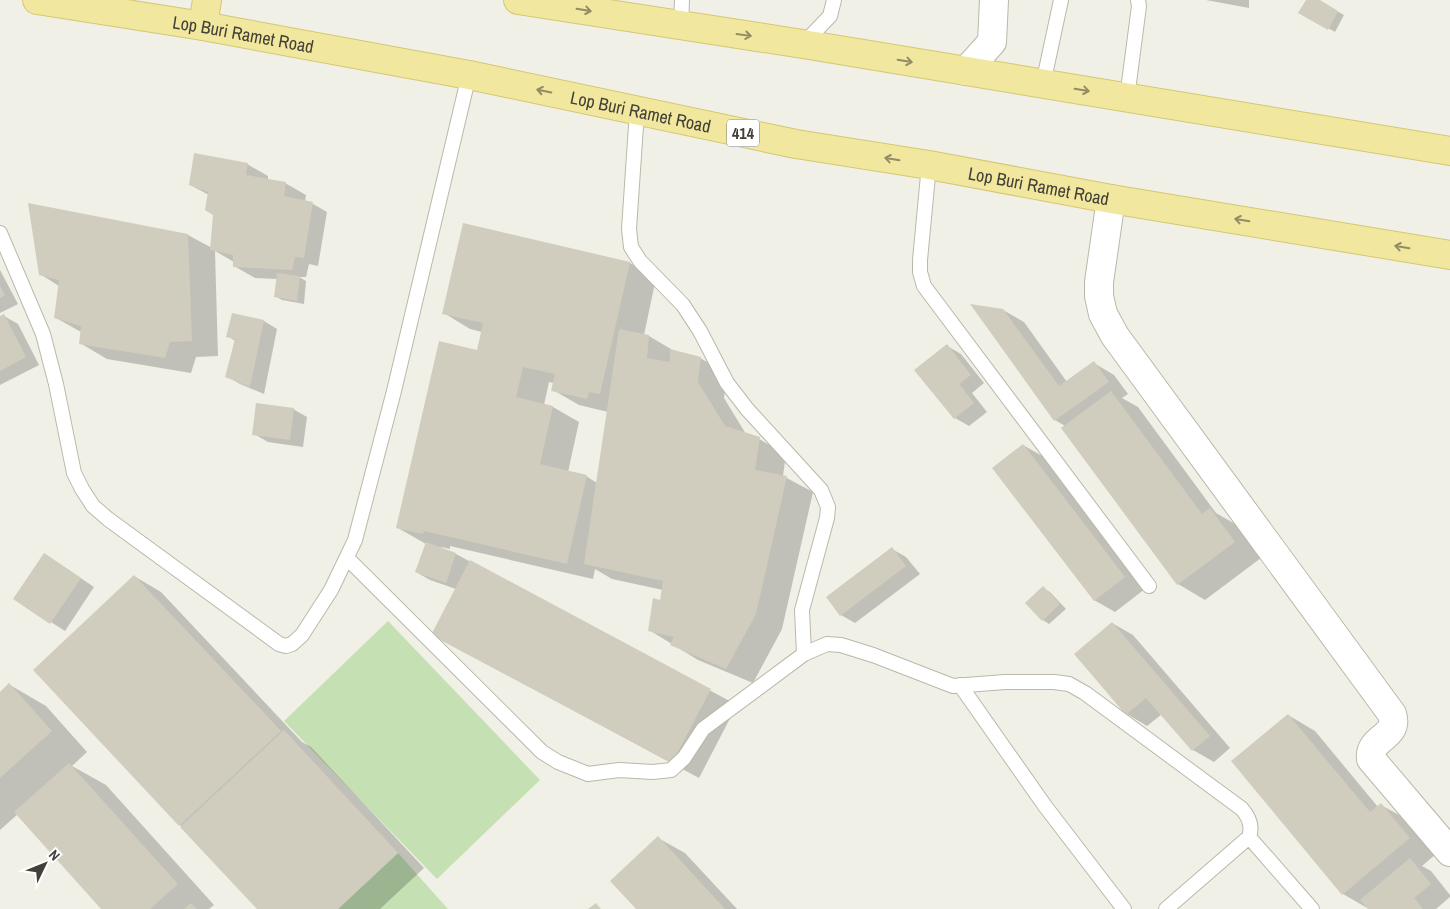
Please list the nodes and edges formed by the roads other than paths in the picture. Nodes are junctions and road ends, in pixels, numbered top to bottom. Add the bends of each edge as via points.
1 (37, 0) edge
2 (518, 0) edge
3 (834, 0) edge
4 (994, 0) edge
5 (1061, 0) edge
6 (1138, 0) edge
7 (205, 13) edge
8 (681, 13) edge
9 (803, 44) junction
10 (966, 71) junction
11 (469, 75) junction
12 (1043, 84) junction
13 (1127, 98) junction
14 (637, 111) junction
15 (1450, 151) edge
16 (929, 165) junction
17 (1111, 199) junction
18 (0, 233) edge
19 (1450, 255) edge
20 (346, 558) junction
21 (1149, 586) dead end
22 (804, 654) junction
23 (960, 686) junction
24 (1248, 837) junction
25 (1450, 852) edge
26 (1124, 909) edge
27 (1166, 909) edge
28 (1312, 909) edge

1 - 7 main road, Lop Buri Ramet Road / 414
2 -> 8 main road
3 - 9 lane via 830,16
4 - 10 street via 992,42
5 - 12 lane
6 - 13 lane
7 - 11 main road, Lop Buri Ramet Road / 414
8 -> 9 main road
9 -> 10 main road
10 - 12 main road
14 -> 11 main road, Lop Buri Ramet Road / 414
11 - 20 lane via 394,391 355,540
12 -> 13 main road
13 - 15 main road
16 -> 14 main road, Lop Buri Ramet Road / 414 via 796,144
14 - 22 lane via 629,229 631,247 640,261 683,305 728,383 747,409 821,490 828,507 802,610
16 - 17 main road, Lop Buri Ramet Road / 414
16 - 21 lane via 920,260 924,286
19 -> 17 main road, Lop Buri Ramet Road / 414
17 - 25 street via 1099,282 1100,302 1107,322 1392,714 1394,724 1374,746 1371,759
18 - 20 lane via 43,334 74,473 94,506 240,616 286,646 302,635 331,590
20 - 22 lane via 542,752 588,774 619,770 671,770 684,758 703,729
22 - 23 lane via 834,644
23 - 24 lane via 1054,682 1077,688 1242,808 1251,830
23 - 26 lane via 1045,806
24 - 27 lane
24 - 28 lane

